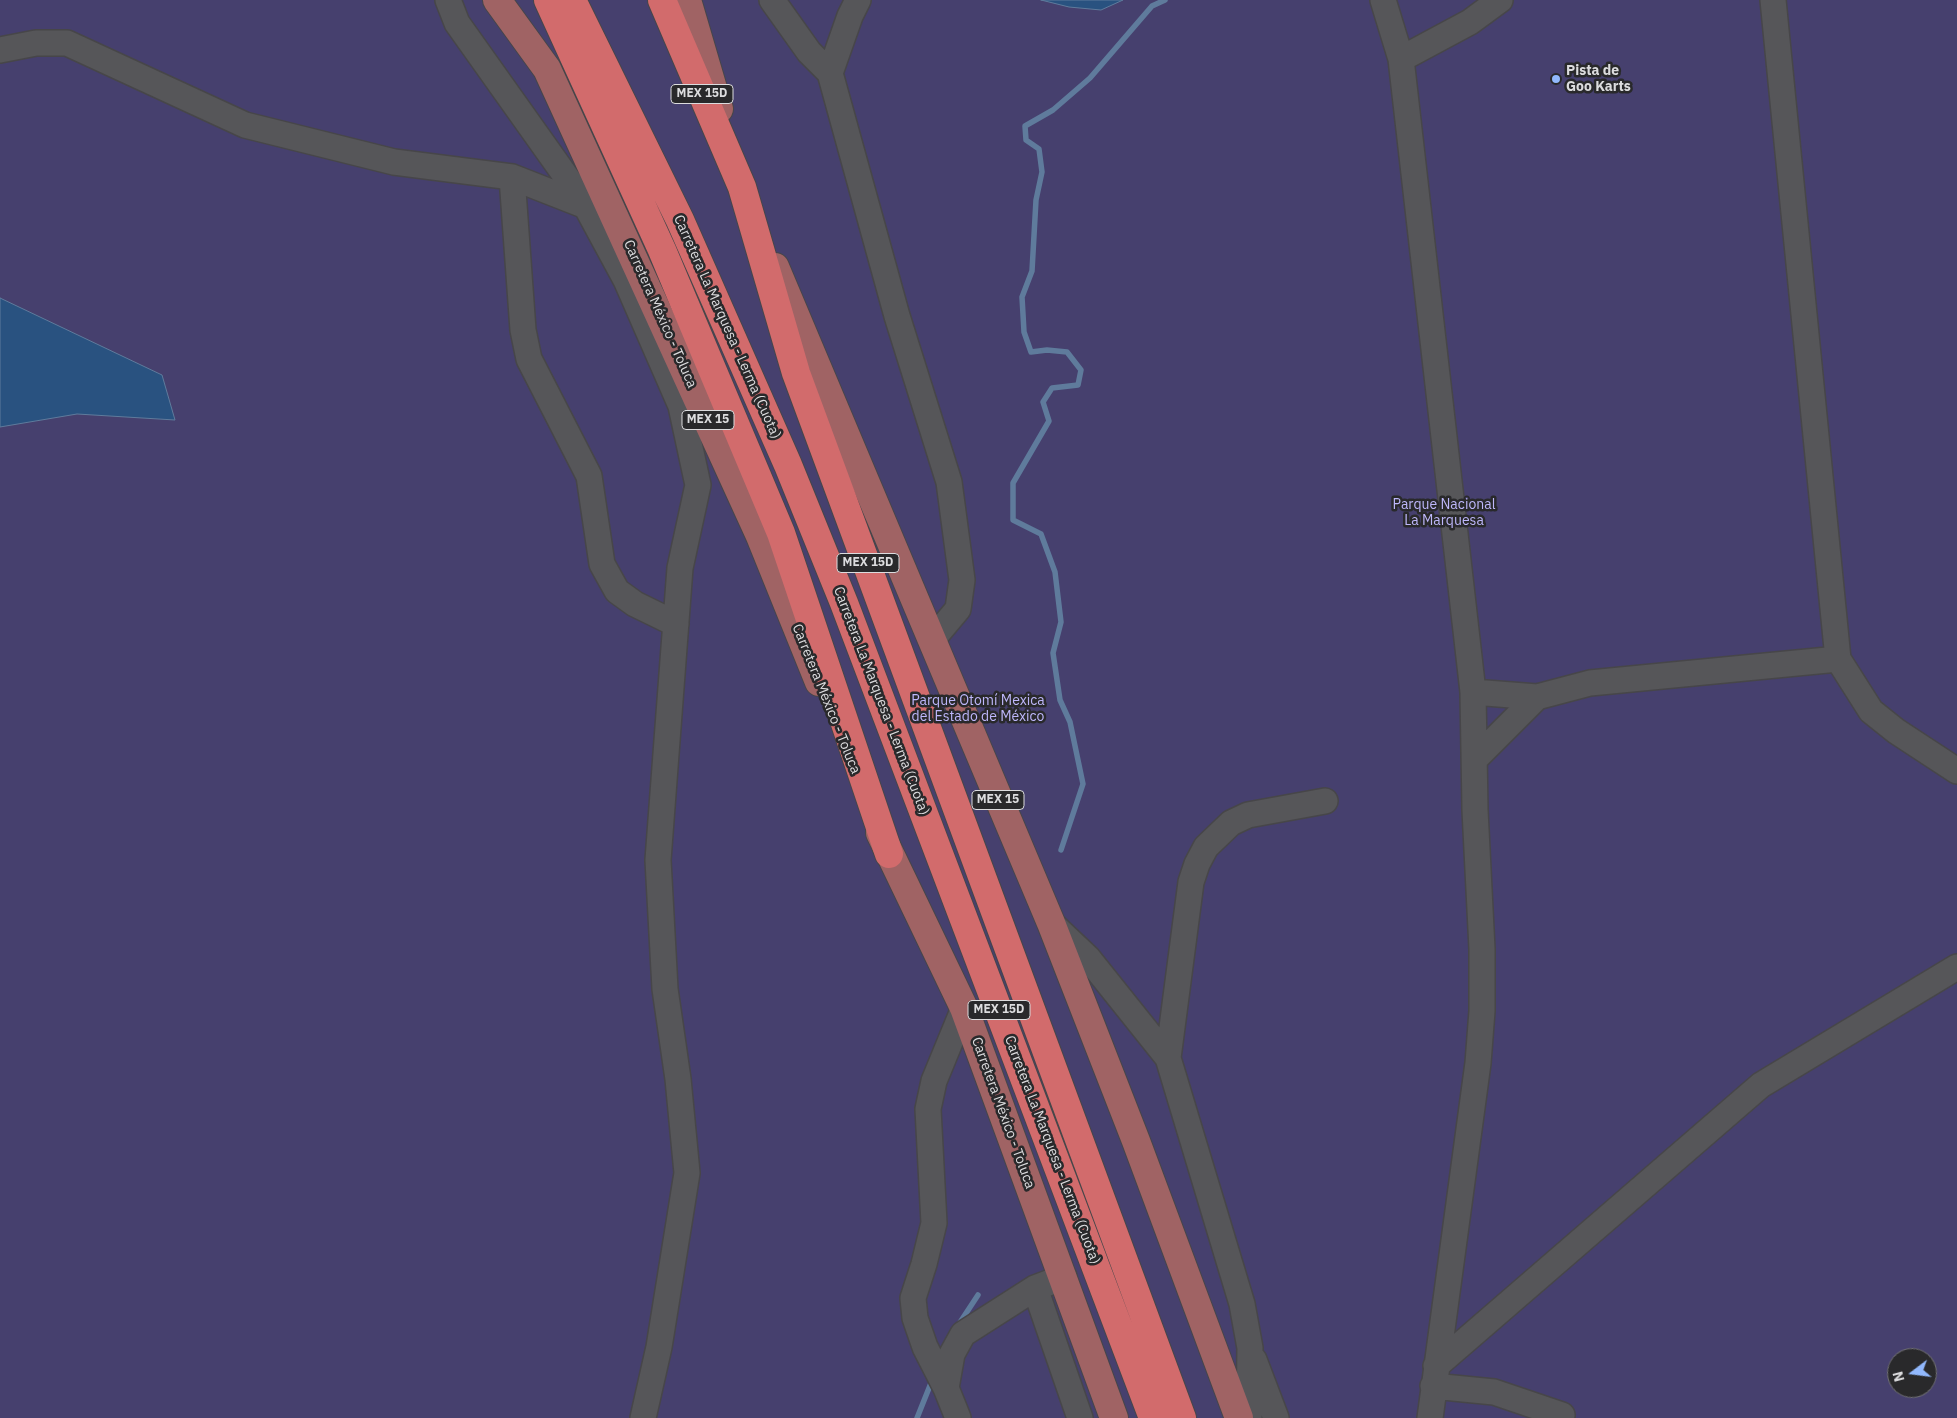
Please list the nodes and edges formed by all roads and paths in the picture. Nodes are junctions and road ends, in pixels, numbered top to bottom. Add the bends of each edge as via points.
1 (448, 0) edge
2 (497, 0) edge
3 (548, 0) edge
4 (572, 0) edge
5 (662, 0) edge
6 (687, 0) edge
7 (772, 0) edge
8 (858, 0) edge
9 (1383, 0) edge
10 (1500, 0) edge
11 (1773, 0) edge
12 (0, 50) edge
13 (1402, 59) junction
14 (830, 73) junction
15 (512, 177) junction
16 (742, 188) junction
17 (586, 206) junction
18 (616, 217) junction
19 (676, 624) junction
20 (932, 640) junction
21 (1838, 658) junction
22 (1473, 692) junction
23 (1537, 697) junction
24 (1475, 759) junction
25 (1957, 771) edge
26 (1325, 801) dead end
27 (889, 854) junction
28 (1051, 923) junction
29 (1957, 967) edge
30 (964, 1008) junction
31 (1168, 1058) junction
32 (1064, 1277) junction
33 (1035, 1288) junction
34 (1250, 1348) junction
35 (1435, 1376) junction
36 (943, 1382) junction
37 (1562, 1415) dead end
38 (644, 1418) edge
39 (958, 1418) edge
40 (1080, 1418) edge
41 (1114, 1418) edge
42 (1153, 1418) edge
43 (1182, 1418) edge
44 (1240, 1418) edge
45 (1249, 1418) edge
46 (1276, 1418) edge
47 (1430, 1418) edge

1 - 17 street via 457,23
2 - 18 main road, Carretera México - Toluca / MEX 15 via 547,69
3 - 27 highway via 662,250 781,533
4 - 42 highway, Carretera La Marquesa - Lerma (Cuota) / MEX 15D via 680,220 796,484
5 - 16 highway, MEX 15D
6 - 16 main road, MEX 15
7 - 14 street via 809,52
8 - 14 street
9 - 13 street
10 - 13 street via 1470,22
11 - 21 street
12 - 15 street via 36,43 67,43 244,125 394,162
13 - 22 street
14 - 20 street via 897,316 949,482 962,580 958,609
15 - 17 street
15 - 19 street via 523,330 529,359 589,476 602,564 617,591 635,604
16 - 20 main road, MEX 15
16 - 43 highway, Carretera La Marquesa - Lerma (Cuota) / MEX 15D via 796,373
17 - 18 street
17 - 19 street via 626,280 681,406 685,424 698,486 680,568
18 - 27 main road, Carretera México - Toluca / MEX 15 via 760,536
19 - 38 street via 658,860 664,989 678,1080 687,1173 659,1347
20 - 28 main road, MEX 15
21 - 23 street via 1590,683
21 - 25 street via 1871,711
22 - 23 street
22 - 24 street
23 - 24 street
24 - 35 street via 1482,1011
26 - 31 street via 1248,815 1231,822 1206,847 1191,882
27 - 30 main road, Carretera México - Toluca / MEX 15
28 - 31 street via 1088,958
28 - 44 main road, MEX 15
29 - 35 street via 1761,1085
30 - 32 main road, Carretera México - Toluca / MEX 15
30 - 36 street via 934,1081 928,1110 934,1223 913,1298 915,1318 925,1347
31 - 34 street via 1242,1304
32 - 33 street
32 - 41 main road, Carretera México - Toluca / MEX 15
33 - 36 street via 963,1334
33 - 40 street
34 - 45 street
34 - 46 street
35 - 37 street
35 - 47 street
36 - 39 street

